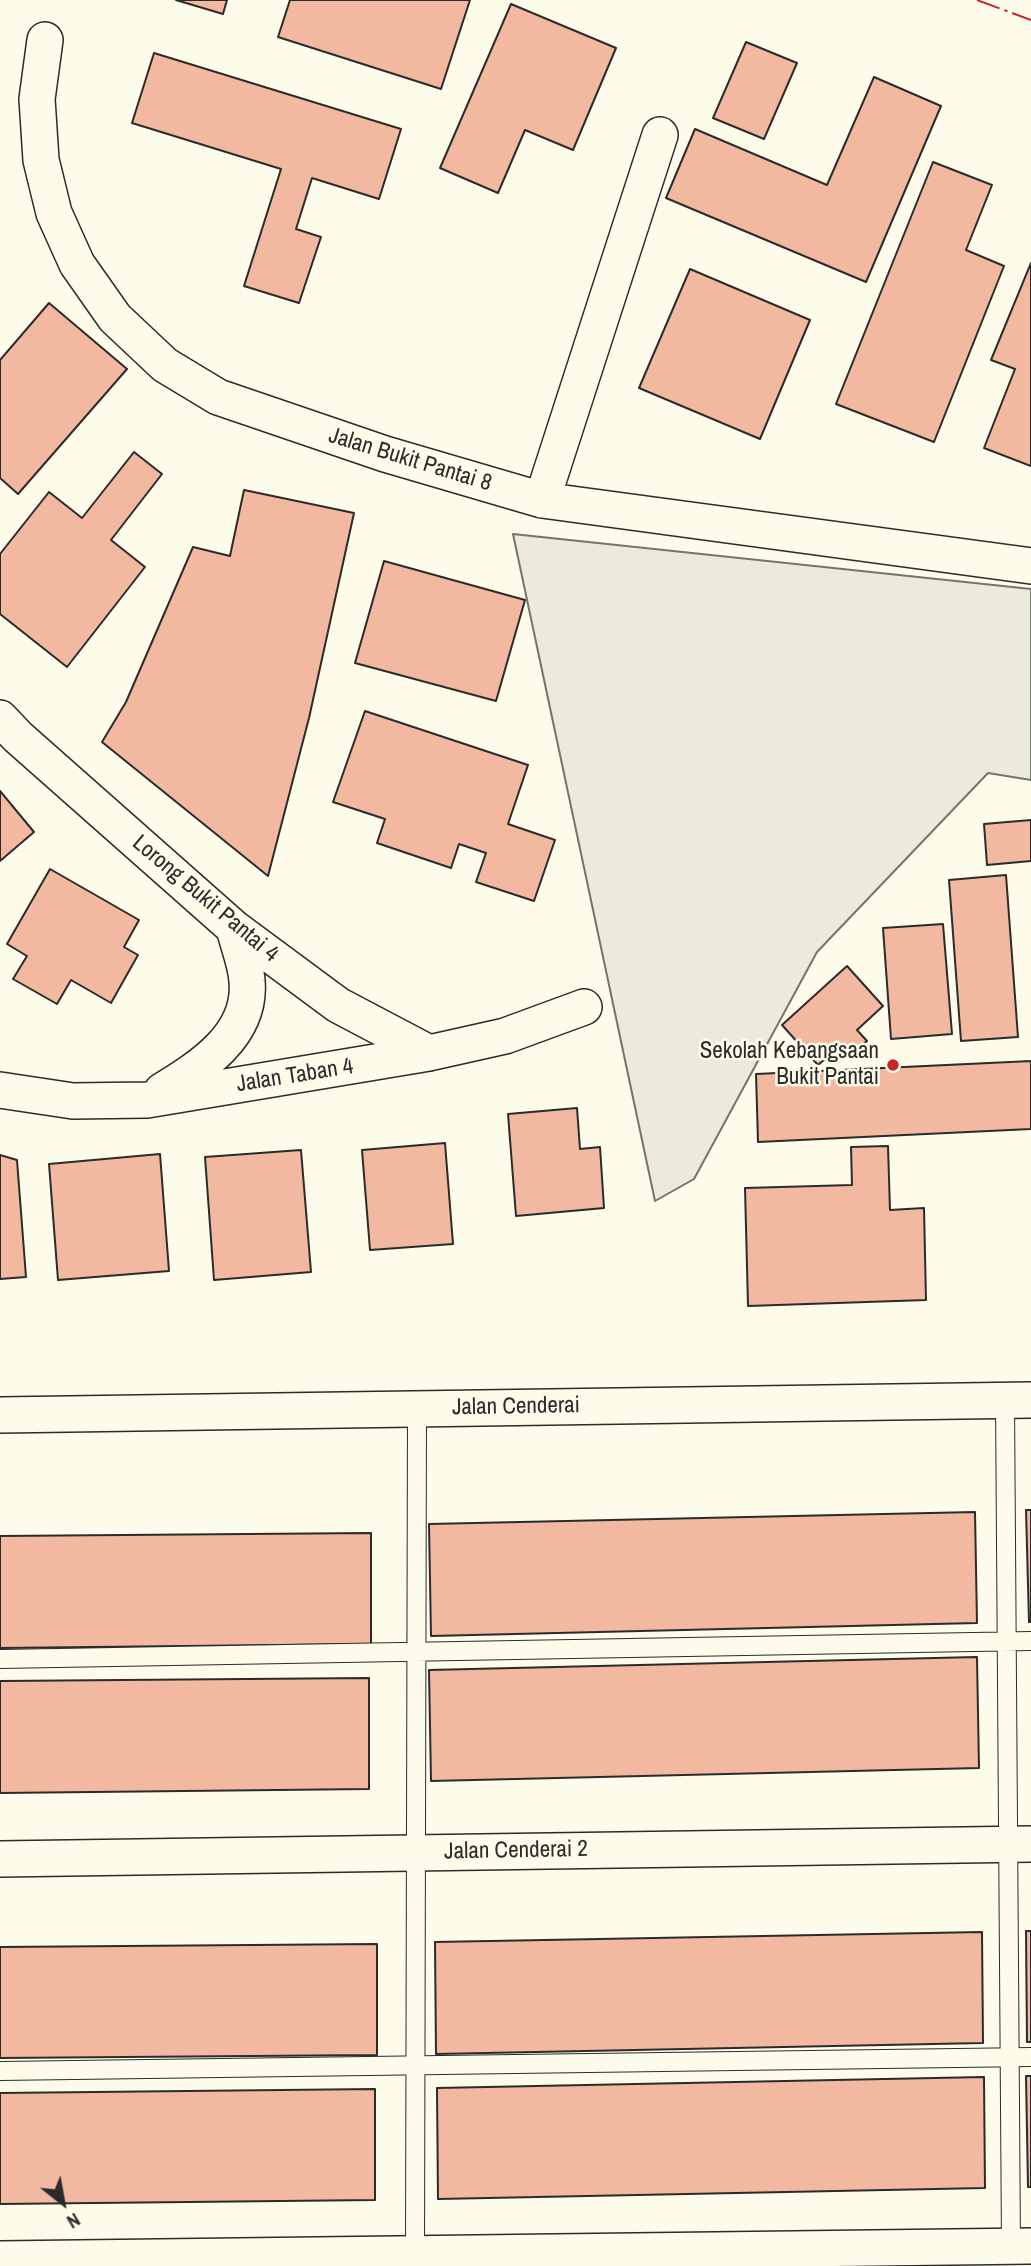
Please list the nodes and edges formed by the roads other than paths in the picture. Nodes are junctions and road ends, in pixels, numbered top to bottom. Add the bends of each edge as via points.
1 (45, 40) dead end
2 (660, 135) dead end
3 (542, 500) junction
4 (1031, 566) edge
5 (0, 718) edge
6 (234, 928) junction
7 (584, 1007) dead end
8 (429, 1053) junction
9 (0, 1090) edge
10 (147, 1100) junction
11 (1018, 1400) edge
12 (417, 1409) junction
13 (0, 1415) edge
14 (1007, 1641) junction
15 (1031, 1641) edge
16 (416, 1652) junction
17 (0, 1659) edge
18 (1019, 1844) edge
19 (416, 1853) junction
20 (0, 1859) edge
21 (1009, 2057) junction
22 (1031, 2057) edge
23 (416, 2066) junction
24 (0, 2071) edge
25 (1021, 2246) edge
26 (415, 2254) junction
27 (0, 2259) edge

1 - 3 street, Jalan Bukit Pantai 8 via 38,131 54,214 77,264 114,318 165,365 218,397 385,454
2 - 3 street
3 - 4 street, Jalan Bukit Pantai 8
5 - 6 street, Lorong Bukit Pantai 4
6 - 8 street, Lorong Bukit Pantai 4 via 338,1005
6 - 10 street via 247,981 246,1004 236,1027 201,1067
7 - 8 street, Jalan Taban 4 via 505,1035
8 - 10 street, Jalan Taban 4
9 - 10 street, Jalan Taban 4 via 74,1101
11 - 12 street, Jalan Cenderai
11 - 14 lane
12 - 13 street, Jalan Cenderai
12 - 16 lane
14 - 15 lane
14 - 16 lane
14 - 18 lane
16 - 17 lane
16 - 19 lane
18 - 19 street, Jalan Cenderai 2
18 - 21 lane
19 - 20 street, Jalan Cenderai 2
19 - 23 lane
21 - 22 lane
21 - 23 lane
21 - 25 lane
23 - 24 lane
23 - 26 lane
25 - 26 street
26 - 27 street

